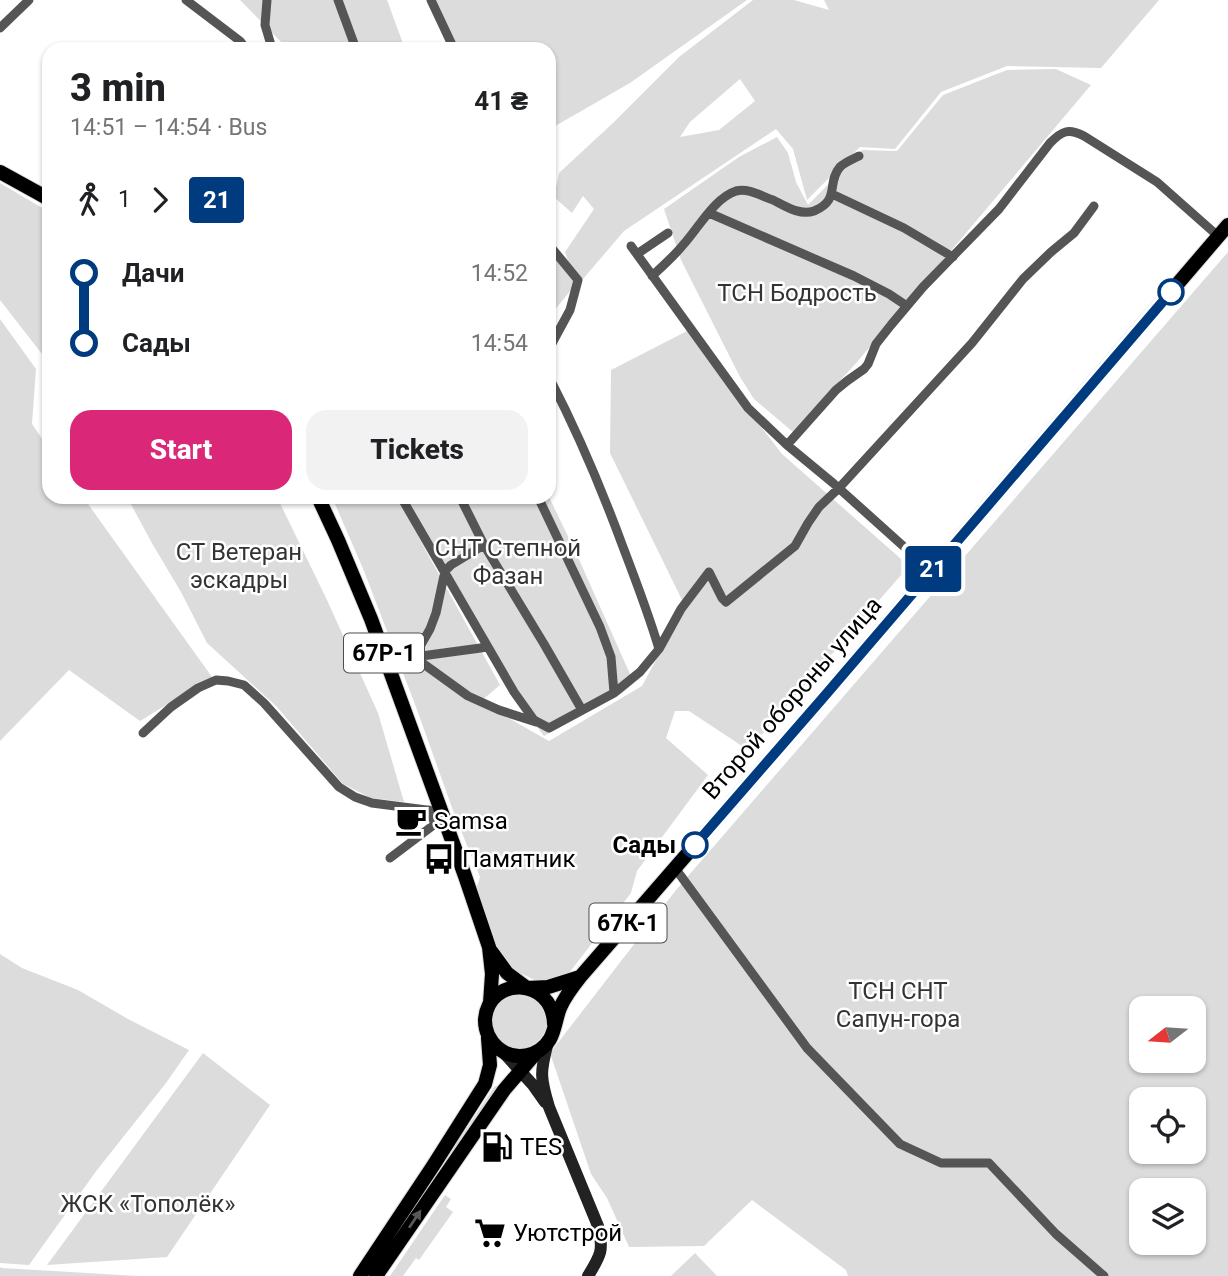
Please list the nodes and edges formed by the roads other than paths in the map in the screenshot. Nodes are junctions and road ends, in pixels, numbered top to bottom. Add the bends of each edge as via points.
1 (29, 0) edge
2 (186, 0) edge
3 (267, 0) edge
4 (338, 0) edge
5 (431, 0) edge
6 (0, 28) edge
7 (241, 42) edge
8 (267, 42) edge
9 (353, 42) edge
10 (451, 42) edge
11 (859, 156) dead end
12 (0, 172) edge
13 (832, 194) junction
14 (42, 195) edge
15 (1094, 206) dead end
16 (709, 213) junction
17 (1223, 230) edge
18 (668, 233) dead end
19 (556, 253) edge
20 (953, 257) junction
21 (652, 276) junction
22 (907, 306) junction
23 (556, 336) edge
24 (556, 391) edge
25 (788, 445) junction
26 (839, 488) junction
27 (321, 504) edge
28 (405, 504) edge
29 (464, 504) edge
30 (541, 504) edge
31 (484, 545) junction
32 (445, 570) junction
33 (931, 571) junction
34 (488, 647) junction
35 (659, 649) junction
36 (414, 657) junction
37 (390, 669) junction
38 (614, 693) junction
39 (582, 710) junction
40 (541, 724) junction
41 (143, 733) dead end
42 (435, 811) junction
43 (390, 858) dead end
44 (674, 868) junction
45 (489, 947) junction
46 (581, 976) junction
47 (527, 988) junction
48 (489, 1004) junction
49 (554, 1024) junction
50 (488, 1036) junction
51 (548, 1042) junction
52 (503, 1052) junction
53 (536, 1053) junction
54 (520, 1070) junction
55 (503, 1090) junction
56 (539, 1096) junction
57 (549, 1107) junction
58 (360, 1276) edge
59 (376, 1276) edge
60 (588, 1276) edge
61 (1104, 1276) edge

1 - 6 street
2 - 7 street
3 - 8 street
4 - 9 street
5 - 10 street
11 - 13 street via 839,169
12 - 14 main road
13 - 16 street via 824,205 805,213 754,192 736,191
13 - 20 street
15 - 26 street via 1074,233 1023,279 972,343
16 - 21 street
16 - 22 street via 854,275
17 - 20 street via 1074,131 1058,135 1050,143 999,209
17 - 33 main road, Второй обороны улица / 67К-1
18 - 21 street via 634,250
19 - 23 street via 578,280 570,310
20 - 22 street
21 - 25 street via 738,396
22 - 25 street via 876,344 864,369 836,390
24 - 35 street via 610,513
25 - 26 street
26 - 33 street
26 - 35 street via 819,507 795,546 726,602 709,572
27 - 37 main road, 67Р-1
28 - 32 street
29 - 31 street
30 - 38 street via 600,627 611,657
31 - 32 street
31 - 39 street
32 - 34 street
32 - 36 street via 436,613
33 - 44 main road, Второй обороны улица / 67К-1
34 - 36 street
34 - 40 street via 514,692
35 - 38 street
36 - 37 street
36 - 40 street via 468,696
37 - 42 main road, 67Р-1
38 - 39 street
39 - 40 street via 549,728
41 - 42 street via 191,692 216,680 243,685 339,787 372,803
42 - 43 street via 435,824
42 - 45 main road, 67Р-1
44 - 46 main road, Второй обороны улица / 67К-1
44 - 61 street via 807,1048 900,1144 941,1163 989,1163 1056,1234
45 - 47 main road, 67Р-1 via 507,973
45 - 48 main road, 67Р-1
46 - 47 main road, 67К-1
46 - 49 main road, 67К-1
47 - 48 main road, 67К-1 via 504,991
47 - 49 main road via 547,1001
48 - 50 main road
49 - 51 main road, 67К-1
50 - 52 main road, 67К-1
50 - 58 main road via 488,1079
51 - 53 main road, 67К-1
51 - 57 main road, 67К-1 via 541,1071
52 - 53 main road via 522,1057
52 - 54 main road, 67К-1
53 - 54 main road
54 - 55 main road
54 - 56 main road, 67К-1
55 - 56 main road via 519,1086
59 -> 55 main road
56 - 57 main road, 67К-1
57 - 60 main road, 67К-1 via 598,1226 602,1244

